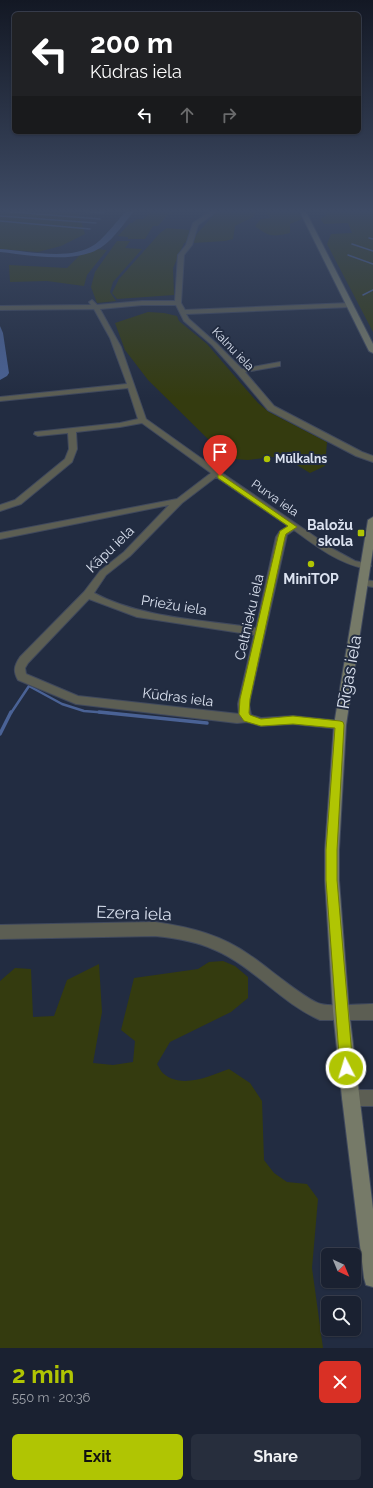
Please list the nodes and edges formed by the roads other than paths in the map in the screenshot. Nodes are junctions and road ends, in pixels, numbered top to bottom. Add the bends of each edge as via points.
1 (180, 272) edge
2 (334, 272) edge
3 (178, 303) junction
4 (94, 304) junction
5 (350, 305) junction
6 (0, 308) edge
7 (183, 312) junction
8 (373, 351) edge
9 (277, 364) dead end
10 (240, 371) junction
11 (130, 386) junction
12 (0, 399) edge
13 (143, 420) junction
14 (72, 431) junction
15 (38, 434) dead end
16 (373, 459) edge
17 (216, 473) junction
18 (180, 501) junction
19 (0, 508) edge
20 (373, 520) edge
21 (293, 527) junction
22 (0, 536) edge
23 (366, 566) junction
24 (368, 584) edge
25 (88, 594) junction
26 (260, 632) junction
27 (19, 672) joint
28 (247, 718) junction
29 (340, 725) junction
30 (0, 932) edge
31 (341, 1011) junction
32 (373, 1012) edge
33 (350, 1098) junction
34 (373, 1098) edge
35 (373, 1278) edge

1 - 3 street
2 - 5 main road
3 - 4 street
3 - 7 street, Kalnu iela
4 - 6 street
4 - 11 street via 101,312 116,346
5 - 7 street
5 - 8 main road
7 - 10 street, Kalnu iela via 191,326 214,344
9 - 10 street
10 - 16 street, Kalnu iela via 271,408
11 - 12 street
11 - 13 street
13 - 14 street
13 - 17 street, Purva iela
14 - 15 street
14 - 19 street via 72,449 68,460 18,502
17 - 18 street, Kāpu iela
17 - 21 street, Purva iela
18 - 22 street
18 - 25 street, Kāpu iela via 103,573
20 - 23 main road, Rīgas iela
21 - 23 street, Purva iela via 341,558
21 - 26 street, Celtnieku iela via 283,533
23 - 24 main road, Rīgas iela
24 - 29 main road, Rīgas iela
25 - 26 street, Priežu iela via 137,614
25 - 27 street, Kāpu iela via 24,660 19,666
26 - 28 street, Celtnieku iela via 243,708
27 - 28 street, Kūdras iela via 22,677 76,700 237,719
28 - 29 street, Kūdras iela via 261,722 293,720
29 - 31 main road, Rīgas iela via 332,880
30 - 31 street, Ezera iela via 155,929 178,932 221,945 304,1004 320,1012
31 - 32 street, Ezera iela
31 - 33 main road, Rīgas iela
33 - 34 street
33 - 35 main road, Rīgas iela

